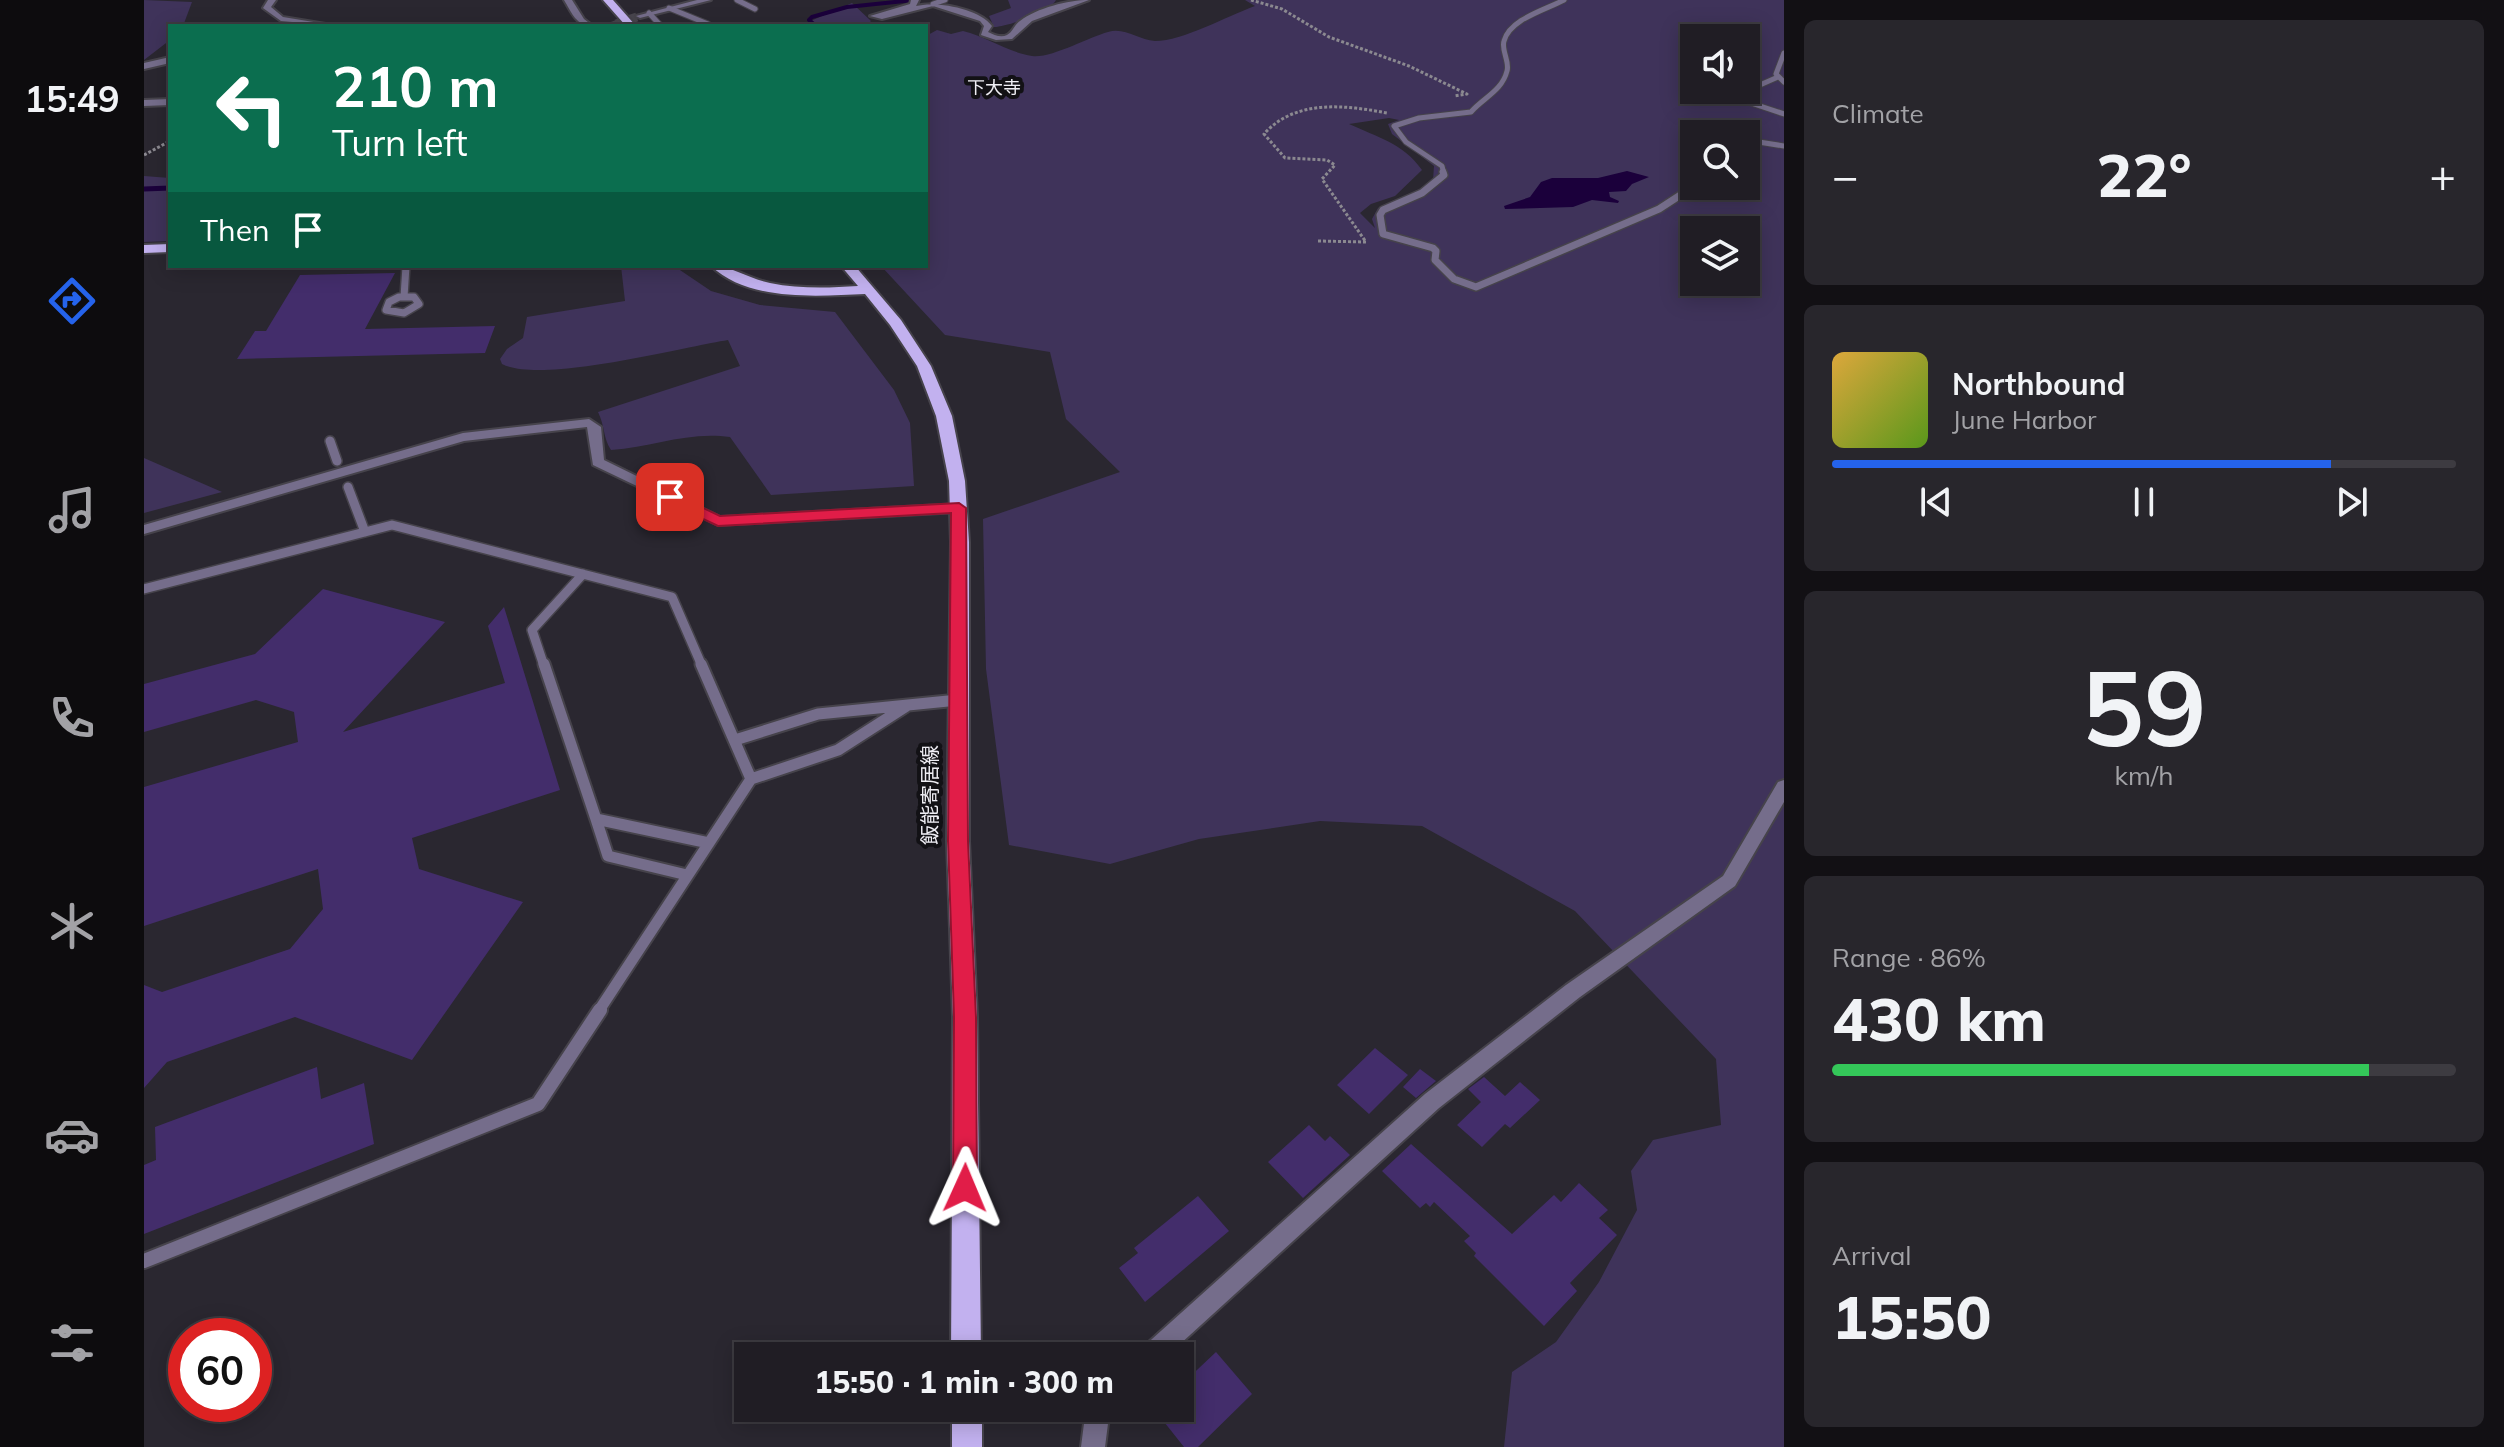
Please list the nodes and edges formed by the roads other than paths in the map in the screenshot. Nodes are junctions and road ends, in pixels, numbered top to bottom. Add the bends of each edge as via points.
1 (272, 0) edge
2 (568, 0) edge
3 (608, 0) edge
4 (707, 0) edge
5 (737, 0) edge
6 (915, 0) edge
7 (945, 0) edge
8 (1085, 0) edge
9 (1564, 0) edge
10 (933, 4) junction
11 (669, 8) junction
12 (755, 9) dead end
13 (648, 11) joint
14 (305, 21) junction
15 (294, 24) edge
16 (322, 24) edge
17 (586, 24) edge
18 (629, 24) edge
19 (659, 24) edge
20 (708, 24) dead end
21 (1784, 53) edge
22 (168, 60) edge
23 (144, 66) edge
24 (1778, 77) junction
25 (1784, 82) edge
26 (168, 102) edge
27 (144, 103) edge
28 (1784, 114) edge
29 (1760, 142) edge
30 (1784, 146) edge
31 (1680, 192) edge
32 (168, 248) edge
33 (144, 249) edge
34 (406, 268) edge
35 (722, 268) edge
36 (850, 268) edge
37 (869, 290) junction
38 (404, 297) dead end
39 (330, 441) dead end
40 (337, 461) dead end
41 (348, 487) dead end
42 (959, 508) junction
43 (144, 530) edge
44 (365, 532) junction
45 (583, 574) junction
46 (144, 589) edge
47 (958, 700) junction
48 (908, 705) junction
49 (735, 740) junction
50 (751, 779) junction
51 (1784, 787) edge
52 (596, 819) junction
53 (709, 843) junction
54 (687, 875) junction
55 (144, 1261) edge
56 (966, 1342) edge
57 (1165, 1342) edge
58 (967, 1422) edge
59 (1096, 1422) edge
60 (967, 1447) edge
61 (1093, 1447) edge

1 - 14 street via 267,8 271,14
2 - 17 street
3 - 18 main road
4 - 11 street
5 - 12 lane
6 - 10 street via 874,16
7 - 10 lane
8 - 10 street via 1032,18 1010,37 997,38 984,33 988,26 983,19
9 - 31 lane via 1512,26 1503,43 1508,70 1495,93 1471,112 1394,126 1406,142 1442,166 1444,175 1422,193 1383,210 1383,234 1433,248 1435,260 1454,279 1476,287 1659,209
11 - 13 street
11 - 20 lane
13 - 19 lane
14 - 15 street
14 - 16 street
21 - 24 lane
22 - 23 street
24 - 25 lane
24 - 28 lane via 1753,88 1742,100
26 - 27 street
29 - 30 lane
32 - 33 main road
34 - 38 lane
35 - 37 main road via 749,282 786,291
36 - 37 main road, 飯能寄居線
37 - 42 main road, 飯能寄居線 via 904,333 933,384 953,455
39 - 40 lane
41 - 44 lane
42 - 43 street via 718,521 598,462 595,427 589,423 463,437
42 - 47 main road, 飯能寄居線
44 - 45 lane via 392,525
44 - 46 lane
45 - 49 lane via 672,597
45 - 52 lane via 532,630
47 - 48 lane
47 - 56 main road, 飯能寄居線
48 - 49 lane via 818,714
48 - 50 lane via 838,750
49 - 50 lane
50 - 53 lane
51 - 57 street via 1729,881 1573,991 1432,1101
52 - 53 lane
52 - 54 lane via 608,856
53 - 54 lane
54 - 55 lane via 538,1104
58 - 60 main road
59 - 61 street

